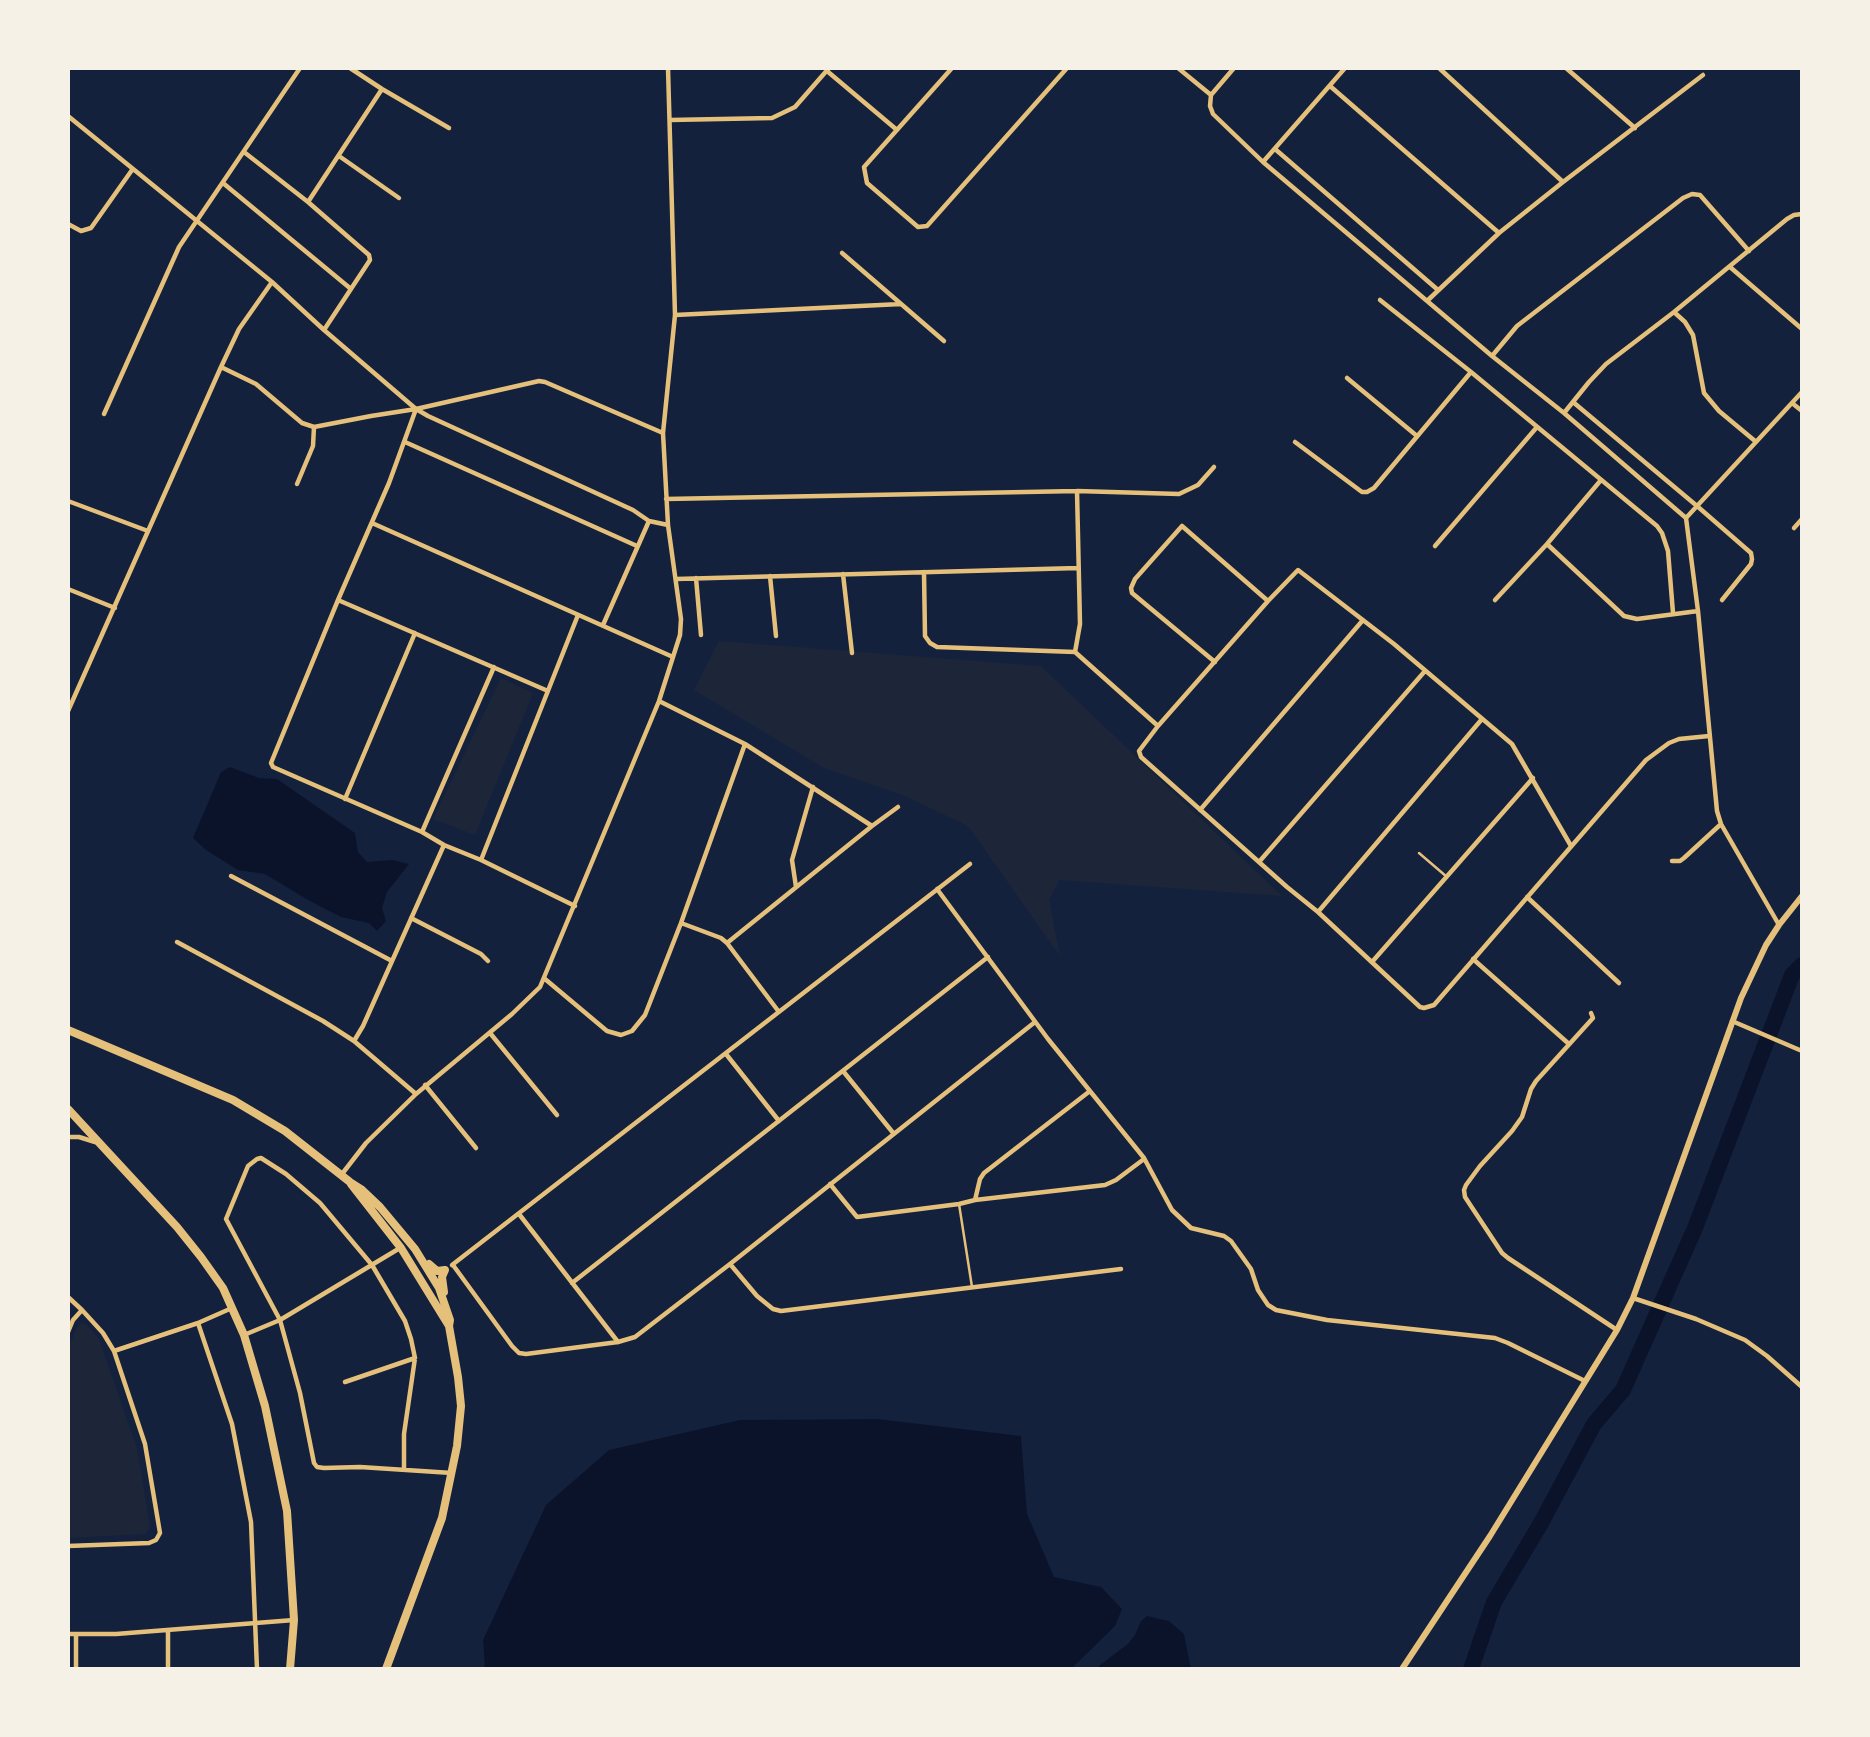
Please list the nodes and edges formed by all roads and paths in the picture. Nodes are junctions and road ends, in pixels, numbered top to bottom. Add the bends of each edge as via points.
1 (300, 68) edge
2 (350, 68) edge
3 (668, 68) edge
4 (952, 68) edge
5 (1068, 68) edge
6 (1178, 68) edge
7 (1234, 68) edge
8 (1345, 68) edge
9 (1439, 68) edge
10 (1455, 68) edge
11 (1566, 68) edge
12 (828, 70) edge
13 (1703, 75) dead end
14 (1448, 76) junction
15 (1330, 86) junction
16 (382, 89) junction
17 (1211, 95) junction
18 (68, 116) edge
19 (670, 120) junction
20 (449, 128) dead end
21 (1635, 128) junction
22 (897, 131) junction
23 (1275, 149) junction
24 (244, 152) junction
25 (339, 156) junction
26 (1263, 162) junction
27 (132, 170) junction
28 (1563, 182) junction
29 (223, 183) junction
30 (399, 198) dead end
31 (308, 202) junction
32 (1802, 214) edge
33 (197, 222) junction
34 (68, 224) edge
35 (1499, 233) junction
36 (1749, 251) junction
37 (842, 254) dead end
38 (1730, 267) junction
39 (272, 282) junction
40 (351, 289) junction
41 (1438, 290) junction
42 (1380, 300) dead end
43 (1427, 301) junction
44 (901, 304) junction
45 (1674, 312) junction
46 (675, 315) junction
47 (1802, 329) edge
48 (324, 330) junction
49 (944, 341) dead end
50 (1492, 356) junction
51 (221, 367) junction
52 (1471, 372) junction
53 (1347, 378) dead end
54 (1802, 391) edge
55 (1573, 402) junction
56 (1792, 402) junction
57 (416, 409) junction
58 (1802, 411) edge
59 (1564, 413) junction
60 (104, 414) dead end
61 (1537, 426) junction
62 (314, 427) junction
63 (663, 433) junction
64 (1417, 436) junction
65 (405, 442) junction
66 (1296, 442) dead end
67 (1755, 442) junction
68 (1214, 467) dead end
69 (1601, 480) junction
70 (297, 484) dead end
71 (1077, 491) junction
72 (666, 499) junction
73 (68, 500) edge
74 (1697, 506) junction
75 (1686, 518) junction
76 (1802, 520) edge
77 (649, 521) junction
78 (372, 523) junction
79 (668, 525) junction
80 (1794, 528) dead end
81 (148, 531) junction
82 (1547, 544) junction
83 (637, 546) junction
84 (1435, 546) dead end
85 (1078, 568) junction
86 (924, 571) junction
87 (843, 574) junction
88 (770, 576) junction
89 (696, 578) junction
90 (676, 579) junction
91 (68, 589) edge
92 (338, 600) junction
93 (1495, 600) dead end
94 (1723, 600) dead end
95 (1268, 601) junction
96 (115, 608) junction
97 (1698, 611) junction
98 (1673, 614) junction
99 (578, 615) junction
100 (1363, 620) junction
101 (603, 625) junction
102 (415, 633) junction
103 (701, 635) dead end
104 (776, 636) dead end
105 (1075, 652) junction
106 (852, 653) dead end
107 (673, 657) junction
108 (1214, 662) junction
109 (494, 667) junction
110 (1425, 671) junction
111 (548, 691) junction
112 (659, 701) junction
113 (68, 711) edge
114 (1482, 719) junction
115 (1158, 726) junction
116 (1709, 736) junction
117 (745, 744) junction
118 (1533, 778) junction
119 (813, 787) junction
120 (345, 799) junction
121 (898, 807) dead end
122 (1200, 810) junction
123 (1721, 824) junction
124 (872, 825) junction
125 (422, 832) junction
126 (444, 845) junction
127 (1571, 846) junction
128 (1419, 853) dead end
129 (481, 860) junction
130 (1672, 861) dead end
131 (1259, 862) junction
132 (970, 864) dead end
133 (231, 876) dead end
134 (1447, 877) junction
135 (796, 887) junction
136 (937, 889) junction
137 (1802, 896) edge
138 (1527, 897) junction
139 (575, 906) junction
140 (1318, 912) junction
141 (411, 918) junction
142 (681, 923) junction
143 (1779, 925) junction
144 (177, 943) dead end
145 (727, 943) junction
146 (988, 957) junction
147 (1473, 959) junction
148 (392, 961) junction
149 (488, 961) dead end
150 (1372, 962) junction
151 (545, 979) junction
152 (1619, 983) dead end
153 (779, 1012) junction
154 (1591, 1013) dead end
155 (1731, 1021) junction
156 (1035, 1022) junction
157 (68, 1030) edge
158 (490, 1033) junction
159 (354, 1041) junction
160 (1569, 1044) junction
161 (1802, 1051) edge
162 (726, 1054) junction
163 (843, 1070) junction
164 (425, 1086) junction
165 (1090, 1091) junction
166 (416, 1094) junction
167 (68, 1109) edge
168 (557, 1115) dead end
169 (779, 1121) junction
170 (894, 1134) junction
171 (68, 1137) edge
172 (99, 1143) junction
173 (476, 1148) dead end
174 (1144, 1158) junction
175 (342, 1174) junction
176 (350, 1182) junction
177 (830, 1184) junction
178 (975, 1200) junction
179 (960, 1204) junction
180 (519, 1214) junction
181 (413, 1246) junction
182 (401, 1248) junction
183 (730, 1264) junction
184 (372, 1265) junction
185 (449, 1267) junction
186 (1121, 1269) dead end
187 (572, 1283) junction
188 (972, 1287) junction
189 (68, 1297) edge
190 (1633, 1298) junction
191 (233, 1307) junction
192 (82, 1310) junction
193 (449, 1316) junction
194 (280, 1320) junction
195 (198, 1323) junction
196 (449, 1326) junction
197 (1617, 1330) junction
198 (68, 1332) edge
199 (244, 1335) junction
200 (618, 1342) junction
201 (114, 1351) junction
202 (415, 1358) junction
203 (1585, 1381) junction
204 (345, 1382) dead end
205 (1802, 1387) edge
206 (404, 1469) junction
207 (452, 1473) junction
208 (68, 1546) edge
209 (294, 1620) junction
210 (256, 1623) junction
211 (168, 1630) junction
212 (68, 1634) edge
213 (76, 1634) junction
214 (76, 1669) edge
215 (168, 1669) edge
216 (257, 1669) edge
217 (290, 1669) edge
218 (386, 1669) edge
219 (1402, 1669) edge

1 - 24 street
2 - 16 street
3 - 19 street
4 - 22 street
5 - 22 street via 925,226 916,226 866,180 864,167
6 - 17 street
7 - 17 street
8 - 15 street
9 - 14 street
10 - 14 street
11 - 21 street
12 - 19 street via 795,107 772,118
12 - 22 street
13 - 21 street
14 - 28 street
15 - 23 street
15 - 35 street
16 - 20 street
16 - 25 street
17 - 26 street via 1213,114
18 - 27 street
19 - 46 street
21 - 28 street
23 - 26 street
23 - 41 street
24 - 29 street
24 - 31 street
25 - 30 street
25 - 31 street
26 - 43 street
27 - 33 street
27 - 34 street via 91,228 82,231
28 - 35 street
29 - 33 street
29 - 40 street
31 - 40 street via 369,255
32 - 36 street via 1787,219
33 - 39 street
33 - 60 street via 179,247
35 - 41 street
36 - 38 street
36 - 50 street via 1700,195 1692,194 1521,323
37 - 44 street
38 - 45 street
38 - 47 street
39 - 48 street
39 - 51 street via 239,329
40 - 48 street
41 - 43 street
42 - 52 street
43 - 50 street
44 - 46 street
44 - 49 street
45 - 55 street via 1597,372
45 - 67 street via 1693,335 1704,393
46 - 63 street
48 - 57 street
50 - 59 street
51 - 62 street via 256,384 302,423
51 - 81 street
52 - 61 street
52 - 64 street
53 - 64 street
54 - 56 street
55 - 59 street
55 - 74 street
56 - 58 street
56 - 67 street
57 - 62 street
57 - 63 street via 539,381
57 - 65 street
57 - 77 street
59 - 75 street
61 - 69 street
61 - 84 street
62 - 70 street via 313,446
63 - 72 street
64 - 66 street via 1374,488 1364,492
65 - 78 street
65 - 83 street
67 - 74 street
68 - 71 street via 1198,485 1179,494
69 - 82 street
69 - 98 street via 1662,533 1668,551
71 - 72 street
71 - 85 street
72 - 79 street
73 - 81 street
74 - 75 street
74 - 94 street via 1751,554 1751,564
75 - 97 street
76 - 80 street
77 - 79 street
77 - 83 street
78 - 92 street
78 - 99 street
79 - 90 street
81 - 96 street
82 - 93 street
82 - 98 street via 1624,616 1637,619
83 - 101 street
85 - 86 street
85 - 105 street via 1080,624
86 - 87 street
86 - 105 street via 925,636 937,647
87 - 88 street
87 - 106 street
88 - 89 street
88 - 104 street
89 - 90 street
89 - 103 street
90 - 107 street via 681,619
91 - 96 street
92 - 102 street
92 - 120 street via 271,761 273,767
95 - 100 street via 1300,570
95 - 108 street
95 - 108 street via 1182,526 1135,579 1132,593
96 - 113 street
97 - 98 street
97 - 116 street
99 - 101 street
99 - 111 street
100 - 110 street
100 - 122 street
101 - 107 street
102 - 109 street
102 - 120 street
105 - 115 street
107 - 112 street
108 - 115 street
109 - 111 street
109 - 125 street
110 - 114 street
110 - 131 street
111 - 129 street
112 - 117 street
112 - 139 street
114 - 118 street via 1512,744
114 - 140 street
115 - 122 street via 1139,751 1141,757
116 - 123 street
116 - 127 street via 1679,739 1662,747
117 - 119 street
117 - 142 street
118 - 127 street
118 - 134 street
119 - 124 street
119 - 135 street via 792,860
120 - 125 street
121 - 124 street
122 - 131 street
123 - 130 street via 1684,858
123 - 143 street
124 - 135 street
125 - 126 street
126 - 129 street
126 - 141 street
127 - 138 street
128 - 134 lane
129 - 139 street
131 - 140 street
132 - 136 street
133 - 148 street
134 - 150 street
135 - 145 street
136 - 146 street
136 - 153 street
137 - 143 street
138 - 147 street
138 - 152 street
139 - 151 street
140 - 150 street
141 - 148 street
141 - 149 street
142 - 145 street
142 - 151 street via 645,1015 632,1031 621,1035 607,1031
143 - 155 street
144 - 159 street
145 - 153 street
146 - 156 street
146 - 163 street
147 - 150 street via 1428,1007 1420,1007
147 - 160 street
148 - 159 street
151 - 158 street via 530,999
153 - 162 street
154 - 160 street via 1593,1018
155 - 161 street
155 - 190 street
156 - 165 street
156 - 170 street
157 - 175 main road via 233,1100 285,1131
158 - 164 street
158 - 168 street
159 - 166 street
160 - 197 street via 1531,1089 1512,1131 1466,1185 1465,1197 1502,1253
162 - 169 street
162 - 180 street
163 - 169 street
163 - 170 street
164 - 166 street
164 - 173 street
165 - 174 street
165 - 178 street via 984,1173
166 - 175 street
167 - 172 main road
169 - 187 street
170 - 177 street
171 - 172 street
172 - 191 main road via 177,1227
174 - 178 street via 1104,1185
174 - 203 street via 1172,1210 1191,1228 1231,1241 1251,1269 1263,1299 1276,1310 1494,1338
175 - 176 main road
176 - 181 main road via 380,1207
176 - 182 main road
177 - 179 street via 857,1217
177 - 183 street
178 - 179 street
179 - 188 lane
180 - 185 street
180 - 187 street
181 - 182 street
181 - 185 main road via 436,1270
181 - 193 main road via 439,1288
182 - 184 street
182 - 196 main road
183 - 188 street via 757,1296 780,1311
183 - 200 street via 635,1337
184 - 194 street
184 - 194 street via 320,1203 261,1158 253,1161 227,1216 228,1224
184 - 202 street via 405,1321
185 - 193 main road via 442,1275
185 - 200 street via 519,1353
186 - 188 street
187 - 200 street
189 - 192 street
190 - 197 street
190 - 205 street via 1745,1340
191 - 195 street
191 - 199 main road
192 - 198 street
192 - 201 street
193 - 196 main road
194 - 199 street
194 - 206 street via 317,1467
195 - 201 street
195 - 210 street via 232,1424 251,1522
196 - 207 main road via 461,1406
197 - 203 street
199 - 209 main road via 265,1406 287,1511
201 - 208 street via 145,1444 160,1533 149,1543
202 - 204 street
202 - 206 street
203 - 219 street
206 - 207 street
207 - 218 main road via 442,1518
209 - 210 street
209 - 217 main road
210 - 211 street
210 - 216 street
211 - 213 street
211 - 215 street
212 - 213 street
213 - 214 street

